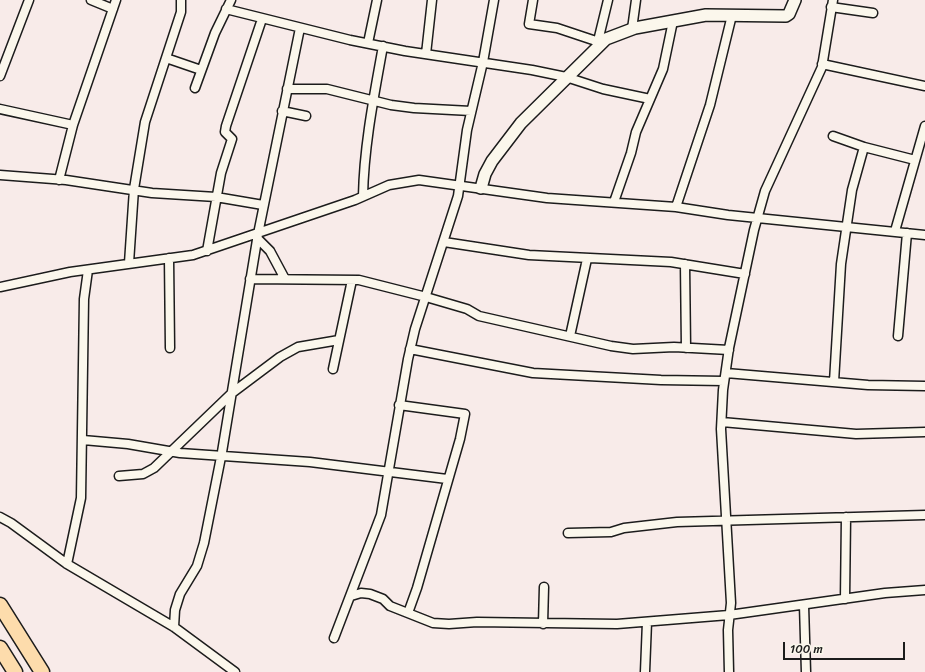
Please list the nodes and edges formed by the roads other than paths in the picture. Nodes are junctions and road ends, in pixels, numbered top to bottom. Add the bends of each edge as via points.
1 (29, 0) edge
2 (90, 0) edge
3 (116, 0) edge
4 (181, 0) edge
5 (231, 0) edge
6 (377, 0) edge
7 (432, 0) edge
8 (494, 0) edge
9 (533, 0) edge
10 (608, 0) edge
11 (636, 0) edge
12 (795, 0) edge
13 (832, 4) edge
14 (113, 9) junction
15 (226, 9) junction
16 (873, 13) dead end
17 (732, 15) junction
18 (262, 19) junction
19 (673, 21) junction
20 (300, 28) junction
21 (632, 29) junction
22 (600, 42) junction
23 (368, 43) junction
24 (382, 46) junction
25 (426, 54) junction
26 (166, 58) junction
27 (483, 62) junction
28 (822, 64) junction
29 (201, 70) junction
30 (0, 76) edge
31 (566, 77) junction
32 (925, 86) edge
33 (195, 88) dead end
34 (287, 89) junction
35 (650, 99) junction
36 (373, 100) junction
37 (0, 109) edge
38 (282, 111) junction
39 (471, 111) junction
40 (306, 116) dead end
41 (73, 125) junction
42 (925, 126) edge
43 (833, 136) dead end
44 (864, 147) junction
45 (915, 160) junction
46 (0, 175) edge
47 (59, 180) junction
48 (460, 184) junction
49 (481, 188) junction
50 (134, 189) junction
51 (363, 196) junction
52 (216, 197) junction
53 (614, 202) junction
54 (263, 205) junction
55 (676, 207) junction
56 (758, 218) junction
57 (846, 227) junction
58 (895, 231) junction
59 (907, 233) junction
60 (925, 235) edge
61 (257, 236) junction
62 (444, 242) junction
63 (207, 251) junction
64 (169, 258) junction
65 (587, 259) junction
66 (129, 263) junction
67 (685, 264) junction
68 (88, 270) junction
69 (745, 274) junction
70 (285, 278) junction
71 (250, 279) junction
72 (352, 280) junction
73 (0, 288) edge
74 (426, 296) junction
75 (570, 336) junction
76 (898, 336) dead end
77 (339, 340) junction
78 (170, 348) dead end
79 (686, 348) junction
80 (410, 349) junction
81 (729, 350) junction
82 (333, 369) dead end
83 (725, 377) junction
84 (834, 382) junction
85 (925, 386) edge
86 (232, 393) junction
87 (399, 405) junction
88 (722, 422) junction
89 (925, 432) edge
90 (83, 440) junction
91 (172, 452) junction
92 (221, 455) junction
93 (388, 472) junction
94 (119, 476) dead end
95 (447, 480) junction
96 (925, 515) edge
97 (0, 517) edge
98 (846, 517) junction
99 (727, 520) junction
100 (568, 533) dead end
101 (67, 564) junction
102 (544, 587) dead end
103 (925, 590) edge
104 (351, 596) junction
105 (845, 599) junction
106 (0, 605) edge
107 (804, 605) junction
108 (408, 613) junction
109 (729, 615) junction
110 (648, 622) junction
111 (542, 624) junction
112 (174, 628) junction
113 (334, 638) dead end
114 (0, 648) edge
115 (15, 672) edge
116 (42, 672) edge
117 (235, 672) edge
118 (645, 672) edge
119 (729, 672) edge
120 (806, 672) edge

1 - 30 street
2 - 14 street
3 - 14 street
4 - 26 street via 181,12
5 - 15 street
6 - 23 street
7 - 25 street
8 - 27 street
9 - 22 street via 529,24 557,28
10 - 22 street
11 - 21 street
12 - 17 street via 786,16
13 - 16 street
13 - 28 street
14 - 41 street
15 - 18 street
15 - 29 street
17 - 19 street via 706,15
17 - 55 street via 710,105
18 - 20 street
18 - 52 street via 226,126 225,132 232,139
19 - 21 street
19 - 35 street via 663,69
20 - 23 street
20 - 34 street
21 - 22 street
22 - 31 street
23 - 24 street
24 - 25 street
24 - 36 street
25 - 27 street
26 - 29 street
26 - 50 street via 145,122
27 - 31 street
27 - 39 street
28 - 32 street
28 - 56 street via 765,191
29 - 33 street
31 - 35 street via 602,89
31 - 49 street via 501,147 485,174
34 - 36 street via 322,88
34 - 38 street
35 - 53 street via 636,132
36 - 39 street via 414,108
36 - 51 street
37 - 41 street
38 - 40 street
38 - 54 street
39 - 48 street
41 - 47 street
42 - 45 street
43 - 44 street
44 - 45 street
44 - 57 street via 852,190
45 - 58 street
46 - 47 street
47 - 50 street
48 - 49 street
48 - 51 street via 408,180
48 - 62 street
49 - 53 street via 547,198
50 - 52 street via 152,193
50 - 66 street
51 - 61 street
52 - 54 street
52 - 63 street
53 - 55 street
54 - 61 street
55 - 56 street
56 - 57 street
56 - 69 street
57 - 58 street
57 - 84 street via 841,264
58 - 59 street
59 - 60 street
59 - 76 street
61 - 63 street
61 - 70 street via 270,251
61 - 71 street
62 - 65 street via 529,256
62 - 74 street
63 - 64 street
64 - 66 street
64 - 78 street
65 - 67 street
65 - 75 street
66 - 68 street
67 - 69 street
67 - 79 street
68 - 73 street
68 - 90 street via 84,299
69 - 81 street
70 - 71 street
70 - 72 street
71 - 86 street
72 - 74 street
72 - 77 street
74 - 75 street via 467,309 479,316
74 - 80 street
75 - 79 street via 633,349
77 - 82 street
77 - 86 street via 298,347
79 - 81 street
80 - 83 street via 533,373 654,380
80 - 87 street
81 - 83 street
83 - 84 street
83 - 88 street
84 - 85 street
86 - 91 street
86 - 92 street
87 - 93 street
87 - 95 street via 465,414
88 - 89 street via 856,434
88 - 99 street
90 - 91 street via 128,444
90 - 101 street via 81,498
91 - 92 street
91 - 94 street via 154,468 142,474
92 - 93 street via 310,462
92 - 112 street via 204,543 197,566 180,594 175,610
93 - 95 street
93 - 104 street via 381,515
95 - 108 street
96 - 98 street
97 - 101 street
98 - 99 street
98 - 105 street
99 - 100 street via 677,522 624,528 611,532
99 - 109 street
101 - 112 street
102 - 111 street
103 - 105 street
104 - 108 street via 370,594
104 - 113 street
105 - 107 street
106 - 116 highway
107 - 109 street
107 - 120 street
108 - 111 street via 433,623
109 - 110 street
109 - 119 street
110 - 111 street
110 - 118 street
112 - 117 street
114 - 115 highway

